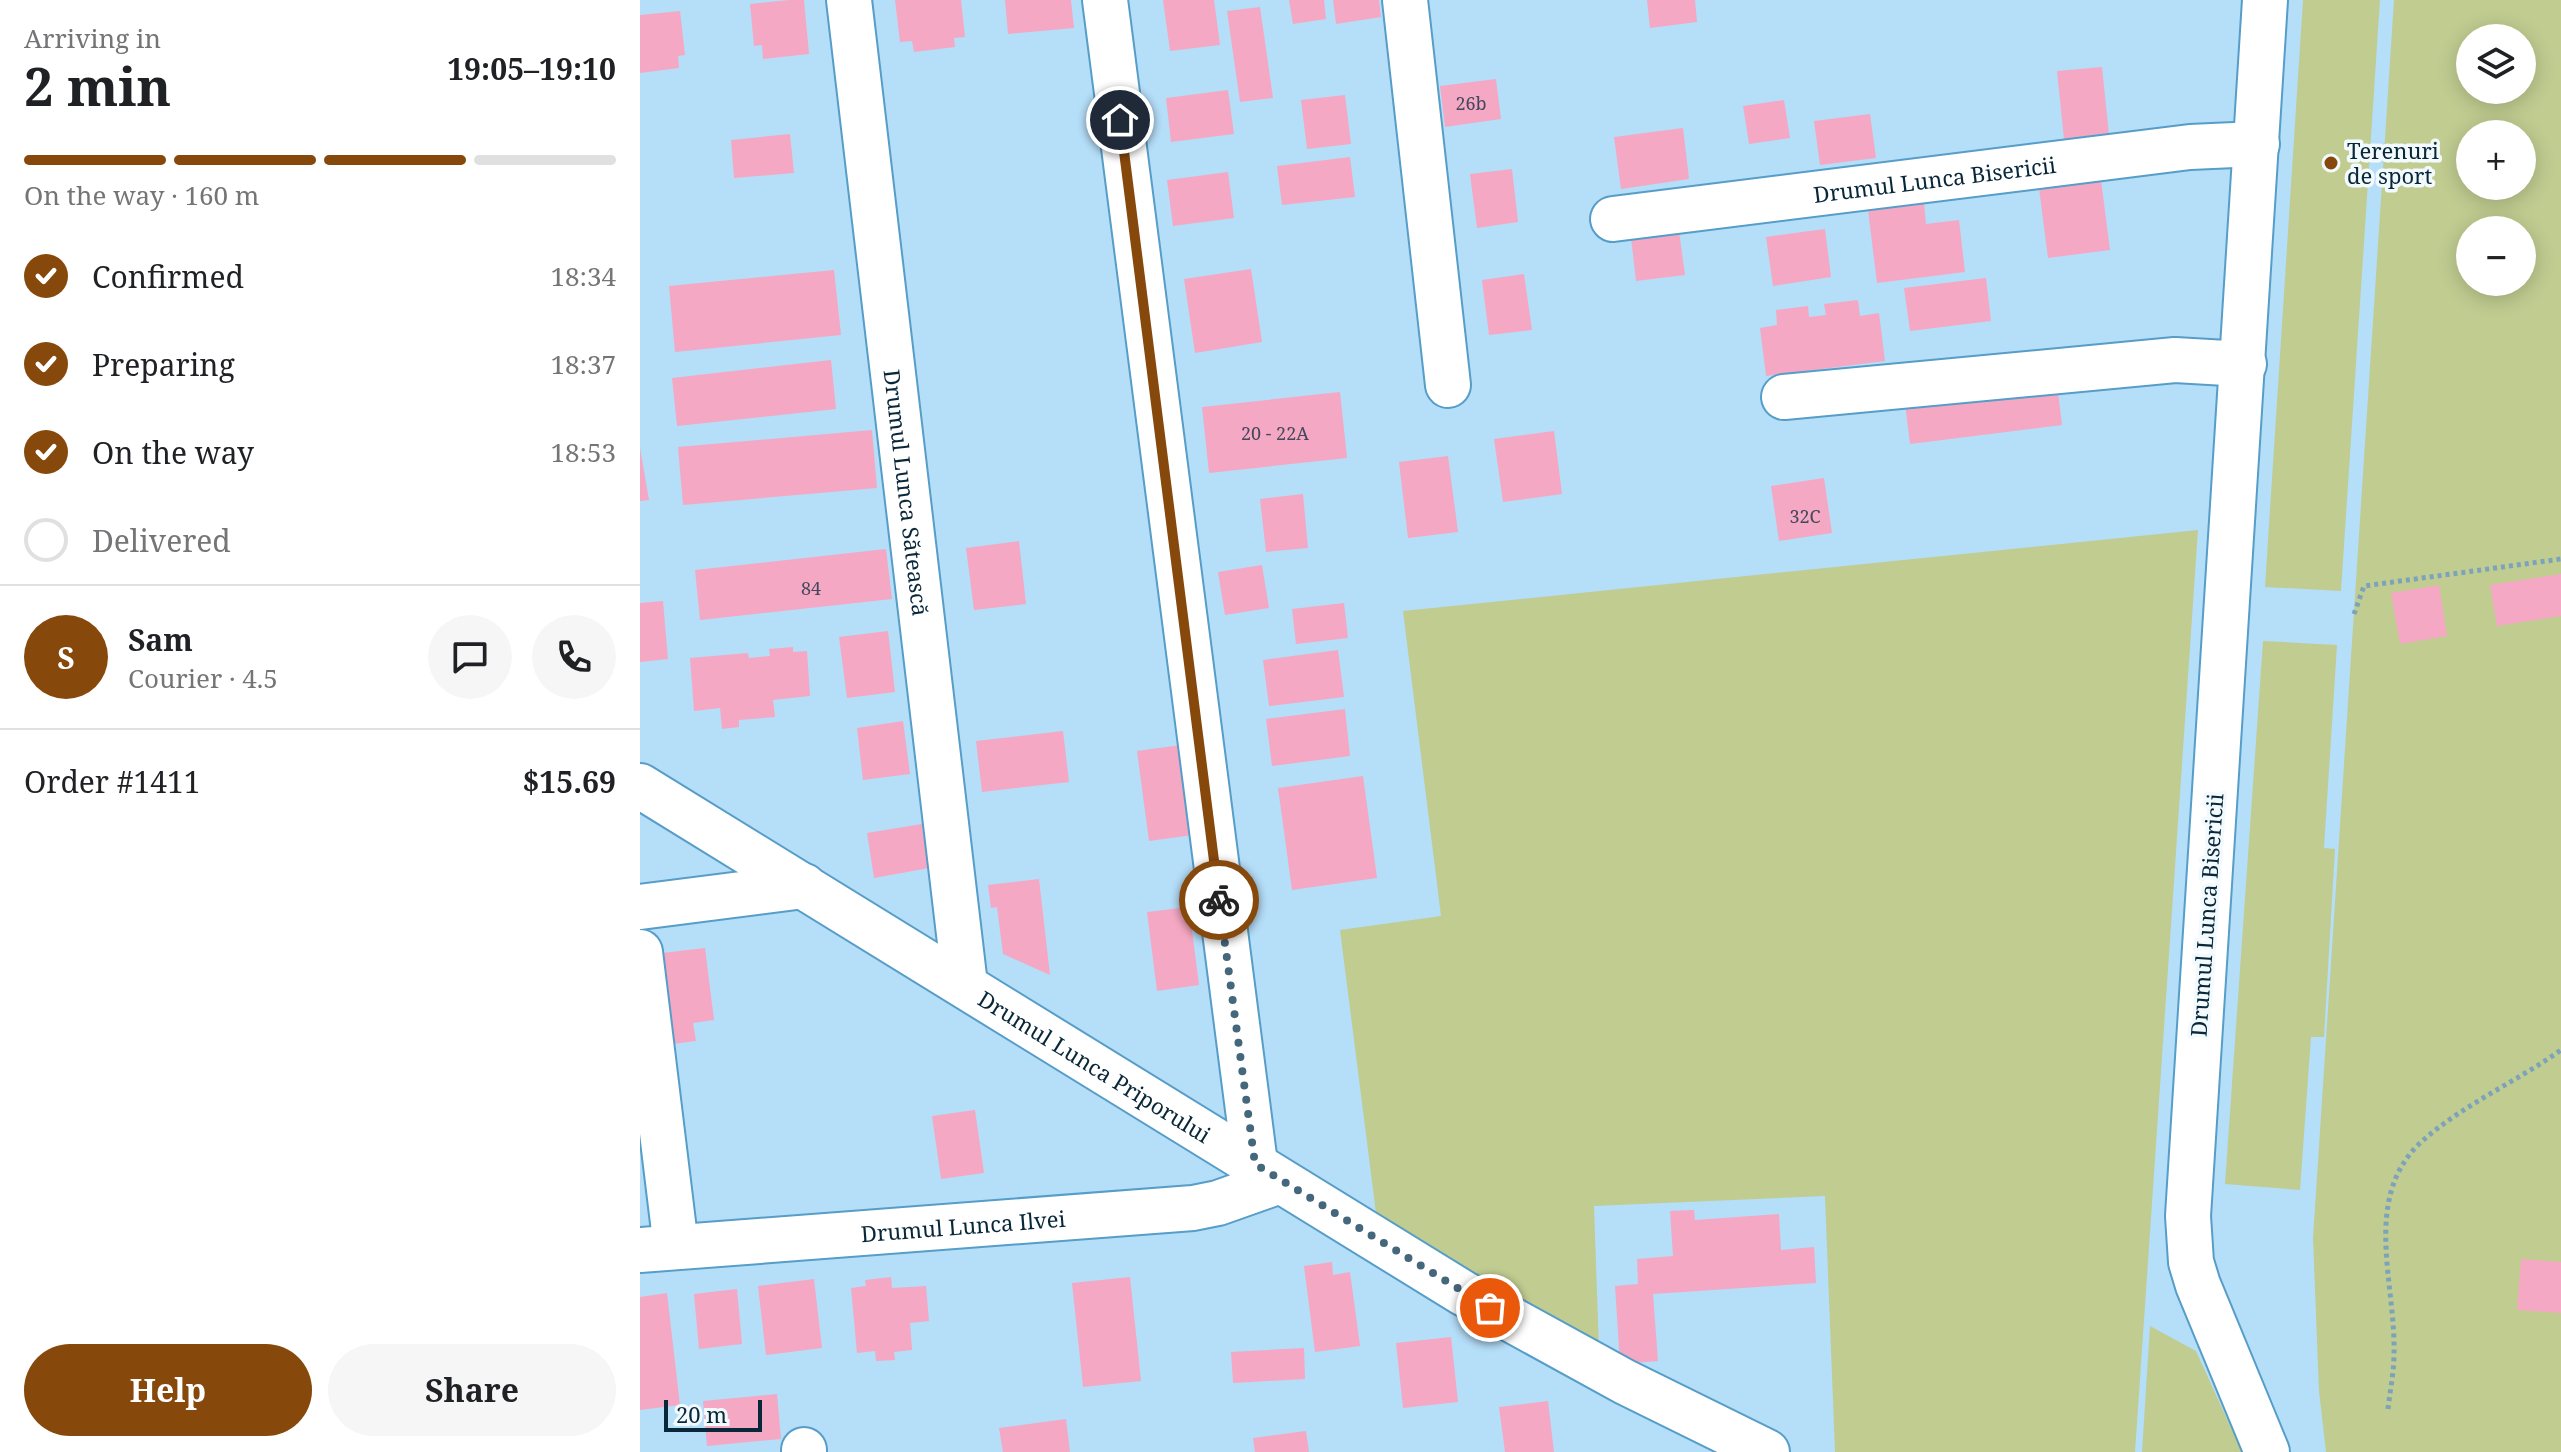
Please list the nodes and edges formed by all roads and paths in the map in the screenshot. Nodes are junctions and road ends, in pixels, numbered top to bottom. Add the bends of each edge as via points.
1 (849, 0) edge
2 (1105, 0) edge
3 (1405, 0) edge
4 (2265, 0) edge
5 (2257, 144) junction
6 (1613, 219) dead end
7 (2244, 364) junction
8 (1448, 385) dead end
9 (1784, 397) dead end
10 (2561, 559) edge
11 (2354, 614) dead end
12 (640, 786) edge
13 (804, 886) junction
14 (640, 907) edge
15 (640, 952) edge
16 (965, 985) junction
17 (2561, 1050) edge
18 (1268, 1172) junction
19 (658, 1249) edge
20 (2388, 1409) dead end
21 (1767, 1452) edge
22 (2267, 1452) edge

1 - 16 street, Drumul Lunca Sătească
2 - 18 street
3 - 8 street
4 - 5 street, Drumul Lunca Bisericii
5 - 6 street, Drumul Lunca Bisericii via 2190,147
5 - 7 street, Drumul Lunca Bisericii
7 - 9 street via 2149,362
7 - 22 street, Drumul Lunca Bisericii via 2188,1216 2198,1285
10 - 11 path via 2364,586
12 - 13 street, Drumul Lunca Priporului
13 - 14 street
13 - 16 street, Drumul Lunca Priporului
15 - 19 street
16 - 18 street, Drumul Lunca Priporului
17 - 20 path via 2419,1144 2392,1183 2385,1223 2394,1354
18 - 19 street, Drumul Lunca Ilvei via 1218,1203 1193,1208
18 - 21 street, Drumul Lunca Priporului via 1463,1293

